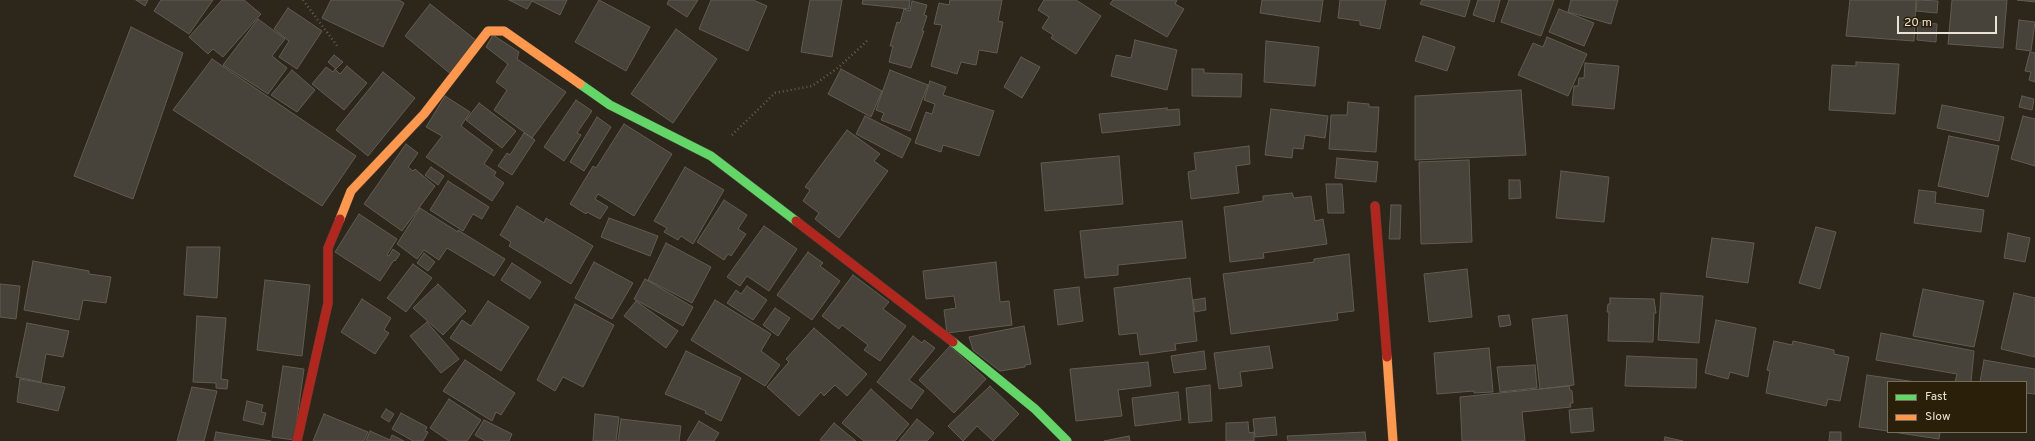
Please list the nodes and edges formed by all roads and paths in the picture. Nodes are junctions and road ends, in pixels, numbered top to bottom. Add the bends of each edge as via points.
1 (303, 0) edge
2 (868, 40) dead end
3 (338, 47) dead end
4 (711, 156) junction
5 (1375, 206) dead end
6 (297, 441) edge
7 (1067, 441) edge
8 (1393, 441) edge

1 - 3 path
2 - 4 path via 839,67 812,86 775,94
4 - 6 street via 610,105 504,31 488,31 424,114 351,191 328,248 328,303
4 - 7 street via 983,365 1035,409
5 - 8 street

